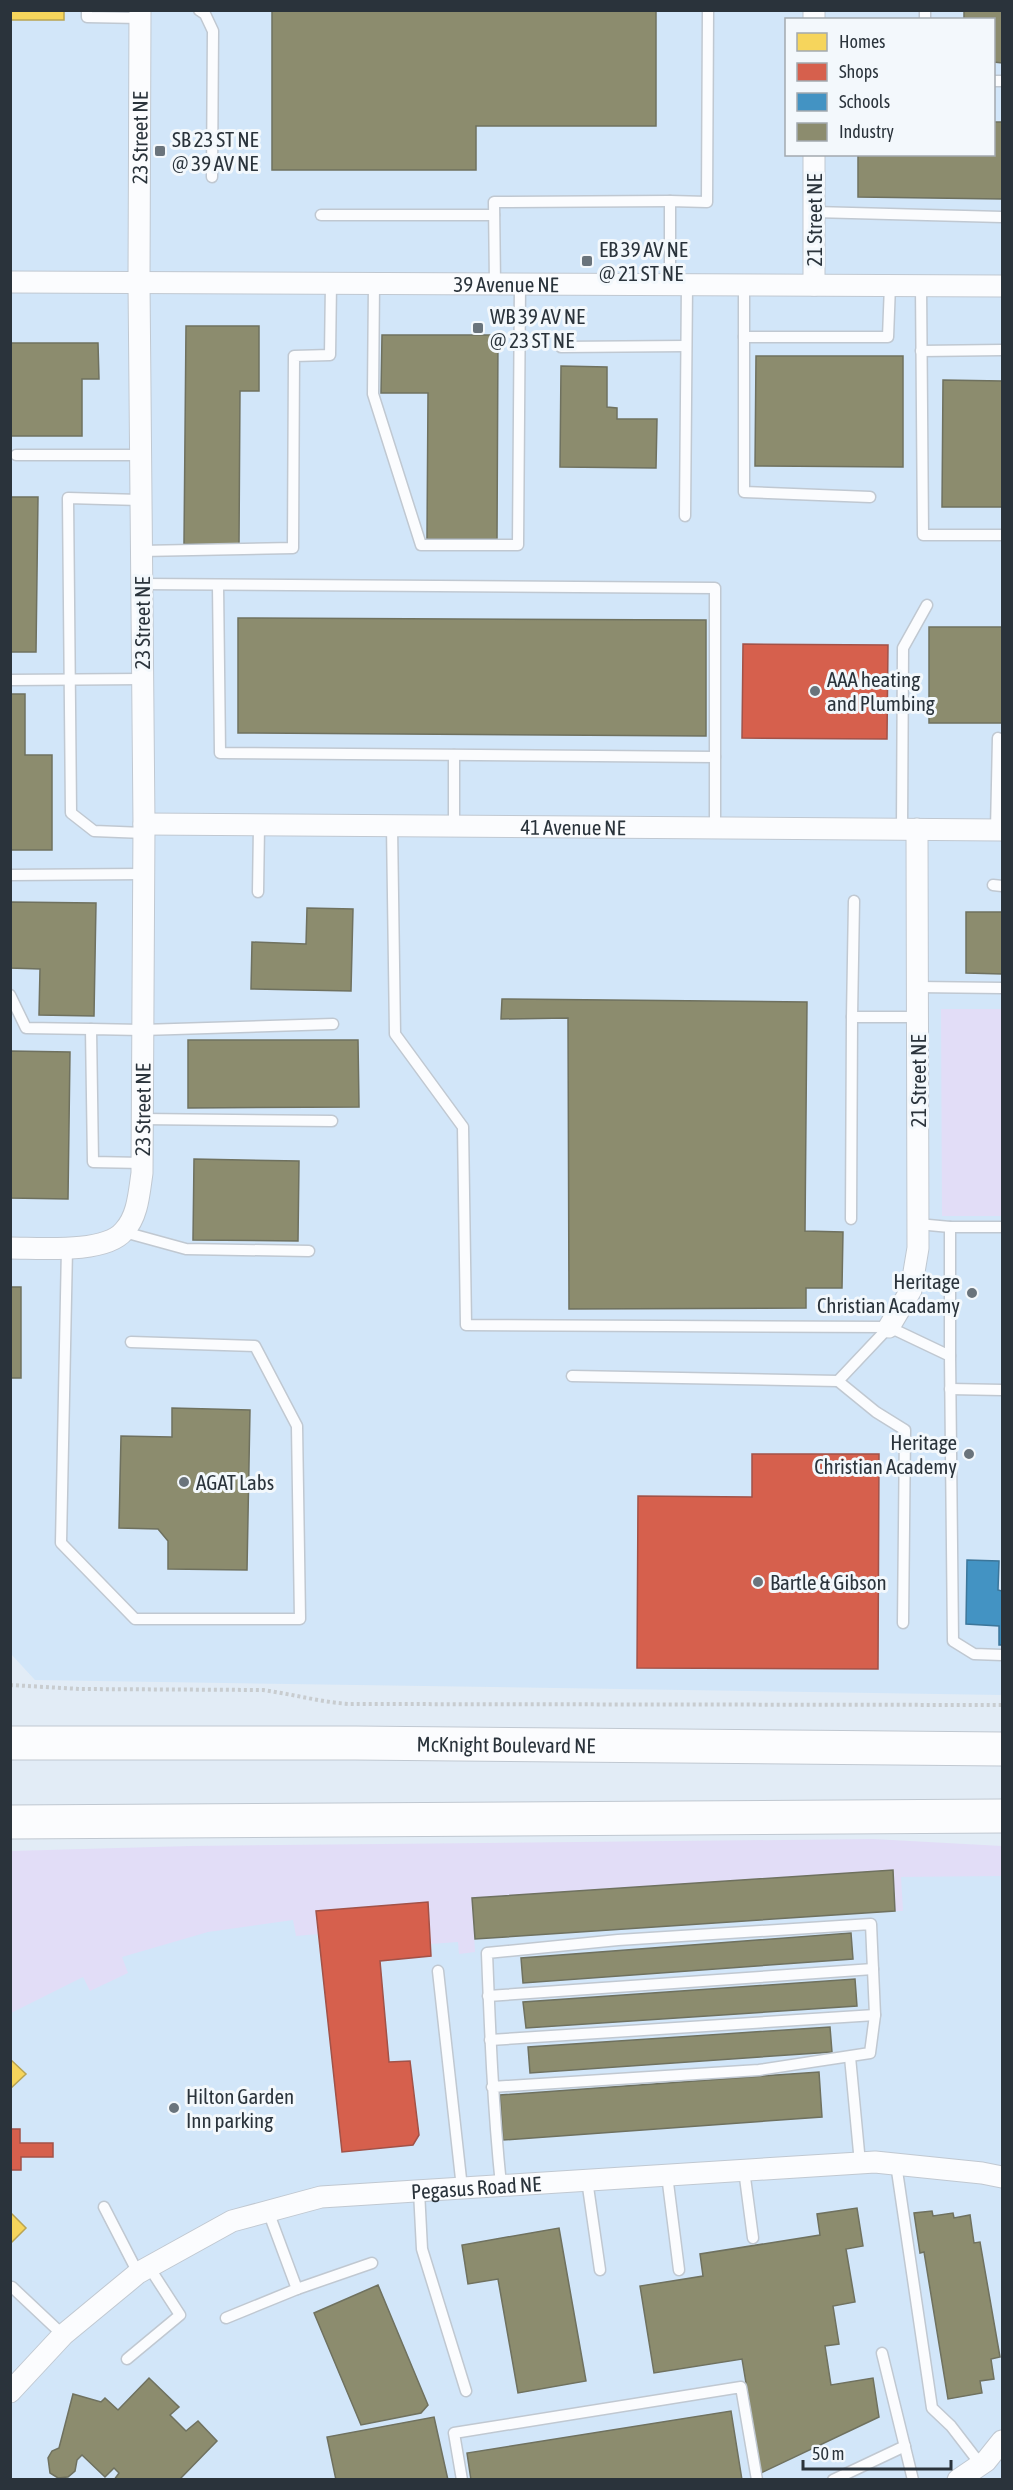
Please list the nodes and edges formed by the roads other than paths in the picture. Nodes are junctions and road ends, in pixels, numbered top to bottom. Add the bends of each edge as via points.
1 (87, 10) edge
2 (199, 10) edge
3 (708, 10) edge
4 (140, 14) edge
5 (814, 156) edge
6 (212, 177) dead end
7 (670, 201) junction
8 (814, 212) junction
9 (321, 215) dead end
10 (494, 215) junction
11 (1002, 217) edge
12 (10, 282) edge
13 (139, 282) junction
14 (331, 283) junction
15 (374, 283) junction
16 (495, 284) junction
17 (520, 284) junction
18 (678, 284) junction
19 (744, 285) junction
20 (814, 285) junction
21 (890, 285) junction
22 (921, 285) junction
23 (1002, 286) edge
24 (744, 337) junction
25 (686, 346) junction
26 (561, 347) dead end
27 (1002, 350) edge
28 (921, 351) junction
29 (16, 455) dead end
30 (140, 455) junction
31 (870, 497) dead end
32 (140, 500) junction
33 (685, 516) dead end
34 (1002, 535) edge
35 (141, 551) junction
36 (141, 584) junction
37 (218, 585) junction
38 (927, 605) dead end
39 (71, 679) junction
40 (142, 679) junction
41 (10, 680) edge
42 (999, 738) dead end
43 (454, 755) junction
44 (715, 757) junction
45 (259, 826) junction
46 (392, 826) junction
47 (454, 826) junction
48 (715, 828) junction
49 (144, 829) junction
50 (909, 829) junction
51 (999, 830) edge
52 (143, 874) junction
53 (10, 875) edge
54 (258, 892) dead end
55 (854, 901) dead end
56 (917, 987) junction
57 (1002, 988) edge
58 (10, 995) edge
59 (852, 1017) junction
60 (917, 1017) junction
61 (333, 1024) dead end
62 (91, 1029) junction
63 (142, 1030) junction
64 (142, 1119) junction
65 (332, 1121) dead end
66 (142, 1163) junction
67 (851, 1219) dead end
68 (918, 1224) junction
69 (950, 1227) junction
70 (1002, 1227) edge
71 (124, 1232) junction
72 (10, 1248) edge
73 (67, 1248) junction
74 (309, 1251) dead end
75 (889, 1327) junction
76 (131, 1342) dead end
77 (950, 1356) junction
78 (572, 1376) dead end
79 (838, 1381) junction
80 (950, 1389) junction
81 (1002, 1390) edge
82 (903, 1623) dead end
83 (1002, 1655) edge
84 (18, 1741) edge
85 (1002, 1749) edge
86 (1002, 1816) edge
87 (10, 1822) edge
88 (873, 1969) junction
89 (438, 1971) dead end
90 (488, 1996) junction
91 (875, 2015) junction
92 (490, 2040) junction
93 (850, 2057) junction
94 (492, 2087) junction
95 (860, 2163) junction
96 (896, 2164) junction
97 (744, 2170) junction
98 (667, 2175) junction
99 (1002, 2177) edge
100 (587, 2180) junction
101 (501, 2185) junction
102 (462, 2188) junction
103 (419, 2191) junction
104 (104, 2207) dead end
105 (268, 2211) junction
106 (753, 2238) dead end
107 (372, 2263) dead end
108 (144, 2270) junction
109 (600, 2270) dead end
110 (680, 2270) dead end
111 (12, 2287) dead end
112 (297, 2289) junction
113 (226, 2318) dead end
114 (63, 2335) junction
115 (882, 2353) dead end
116 (127, 2359) dead end
117 (466, 2391) dead end
118 (10, 2392) edge
119 (1002, 2444) edge
120 (905, 2446) junction
121 (981, 2464) junction
122 (462, 2480) edge
123 (757, 2480) edge
124 (833, 2480) edge
125 (913, 2480) edge
126 (958, 2480) edge

1 - 4 lane via 87,17
2 - 6 lane via 213,31
3 - 7 lane via 707,202
4 - 13 street, 23 Street NE
5 - 8 street, 21 Street NE
7 - 10 lane via 494,202
7 - 18 lane
8 - 11 lane
8 - 20 street, 21 Street NE
9 - 10 lane
10 - 16 lane
12 - 13 street, 39 Avenue NE
13 - 14 street, 39 Avenue NE
13 - 30 street, 23 Street NE
14 - 15 street, 39 Avenue NE
14 - 35 lane via 330,355 294,356 294,548
15 - 16 street, 39 Avenue NE
15 - 17 lane via 373,394 421,545 519,545
16 - 17 street, 39 Avenue NE
17 - 18 street, 39 Avenue NE
18 - 19 street, 39 Avenue NE
18 - 25 lane
19 - 20 street, 39 Avenue NE
19 - 24 lane
20 - 21 street, 39 Avenue NE
21 - 22 street, 39 Avenue NE
21 - 24 lane via 888,337
22 - 23 street, 39 Avenue NE
22 - 28 lane
24 - 31 lane via 744,492
25 - 26 lane
25 - 33 lane
27 - 28 lane
28 - 34 lane via 923,535
29 - 30 lane
30 - 32 street, 23 Street NE
32 - 35 street, 23 Street NE
32 - 39 lane via 68,498
35 - 36 street, 23 Street NE
36 - 37 lane
36 - 40 street, 23 Street NE
37 - 43 lane via 220,753
37 - 44 lane via 715,588
38 - 50 lane via 903,648
39 - 40 lane
39 - 41 lane
39 - 49 lane via 71,813 94,831
40 - 49 street, 23 Street NE
42 - 51 lane
43 - 44 lane
43 - 47 lane
44 - 48 lane
45 - 46 street, 41 Avenue NE
45 - 49 street, 41 Avenue NE
45 - 54 lane
46 - 47 street, 41 Avenue NE
46 - 75 lane via 395,1034 463,1127 466,1324
47 - 48 street, 41 Avenue NE
48 - 50 street, 41 Avenue NE
49 - 52 street, 23 Street NE
50 - 51 street, 41 Avenue NE
50 - 56 street, 21 Street NE
52 - 53 lane
52 - 63 street, 23 Street NE
55 - 59 lane
56 - 57 lane
56 - 60 street, 21 Street NE
58 - 62 lane via 26,1028
59 - 60 lane
59 - 67 lane
60 - 68 street, 21 Street NE
61 - 63 lane
62 - 63 lane
62 - 66 lane via 93,1162
63 - 64 street, 23 Street NE
64 - 65 lane
64 - 66 street, 23 Street NE
66 - 71 street, 23 Street NE via 136,1208
68 - 69 lane
68 - 75 street, 21 Street NE via 911,1290
69 - 70 lane
69 - 77 lane
71 - 73 street via 98,1246
71 - 74 lane via 186,1249
72 - 73 street
73 - 76 lane via 61,1543 135,1619 300,1618 297,1426 255,1346
75 - 77 lane
75 - 79 lane
77 - 80 lane
78 - 79 lane
79 - 82 lane via 905,1430
80 - 81 lane
80 - 83 lane via 953,1641 974,1654
84 - 85 main road, McKnight Boulevard NE
86 - 87 main road
88 - 90 lane
88 - 90 lane via 871,1923 618,1940 487,1953
88 - 91 lane
89 - 102 lane
90 - 92 lane
91 - 92 lane
91 - 93 lane via 870,2053
92 - 94 lane
93 - 94 lane via 759,2070
93 - 95 lane
94 - 101 lane
95 - 96 street, Pegasus Road NE
95 - 97 street, Pegasus Road NE
96 - 99 street, Pegasus Road NE
96 - 121 lane via 932,2408
97 - 98 street, Pegasus Road NE
97 - 106 lane
98 - 100 street, Pegasus Road NE
98 - 110 lane
100 - 101 street, Pegasus Road NE
100 - 109 lane
101 - 102 street, Pegasus Road NE
102 - 103 street, Pegasus Road NE
103 - 105 street, Pegasus Road NE via 321,2197
103 - 117 lane via 422,2249
104 - 108 lane
105 - 108 street, Pegasus Road NE via 232,2220
105 - 112 lane
107 - 112 lane
108 - 114 street, Pegasus Road NE
108 - 116 lane via 180,2315
111 - 114 lane
112 - 113 lane
114 - 118 street, Pegasus Road NE
115 - 120 lane
119 - 121 street
120 - 124 lane
120 - 125 lane
121 - 126 street
122 - 123 lane via 454,2433 741,2387

